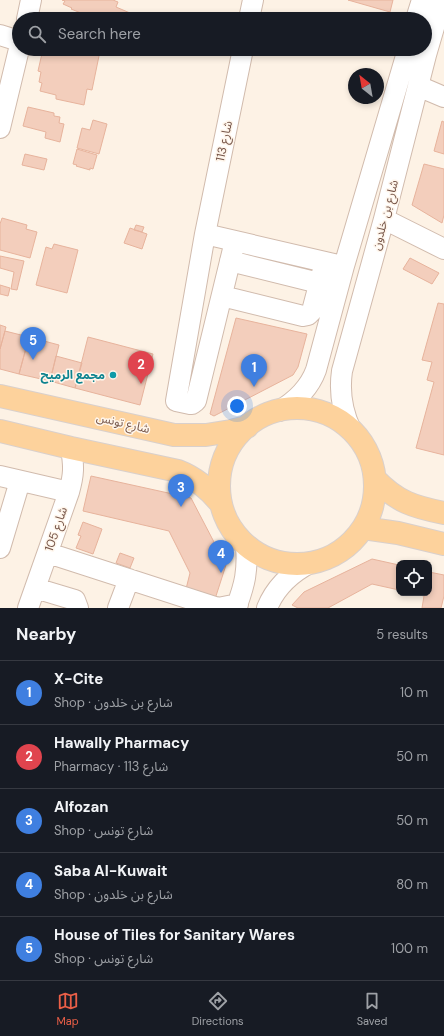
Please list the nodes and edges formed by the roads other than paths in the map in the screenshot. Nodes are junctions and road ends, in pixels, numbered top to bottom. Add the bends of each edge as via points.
1 (32, 0) edge
2 (253, 0) edge
3 (422, 0) edge
4 (442, 0) edge
5 (29, 12) edge
6 (251, 12) edge
7 (418, 12) edge
8 (432, 34) edge
9 (0, 35) edge
10 (12, 39) edge
11 (18, 56) edge
12 (242, 56) edge
13 (406, 56) edge
14 (426, 56) edge
15 (418, 86) junction
16 (444, 97) edge
17 (0, 128) edge
18 (384, 219) junction
19 (205, 234) junction
20 (235, 241) junction
21 (444, 249) edge
22 (230, 261) junction
23 (334, 264) junction
24 (319, 283) junction
25 (222, 296) junction
26 (0, 396) edge
27 (279, 411) junction
28 (246, 427) junction
29 (152, 430) junction
30 (351, 430) junction
31 (0, 431) edge
32 (71, 448) junction
33 (124, 459) junction
34 (0, 476) edge
35 (375, 479) junction
36 (20, 481) junction
37 (69, 492) junction
38 (221, 504) junction
39 (444, 513) edge
40 (363, 528) junction
41 (444, 544) edge
42 (246, 545) junction
43 (0, 548) edge
44 (48, 553) junction
45 (310, 563) junction
46 (129, 579) junction
47 (36, 588) junction
48 (237, 606) edge
49 (28, 608) edge
50 (78, 608) edge
51 (118, 608) edge
52 (267, 608) edge

1 - 5 street
2 - 6 street
3 - 7 street
4 - 8 street, شارع بن خلدون
9 - 10 street
11 - 17 street
12 - 19 street, شارع 113
13 - 23 street, شارع بن خلدون
14 - 15 street, شارع بن خلدون
15 - 16 street
15 - 18 street, شارع بن خلدون
18 - 21 street
18 - 30 street, شارع بن خلدون via 342,371 342,401
19 - 20 street
19 - 25 street, شارع 113 via 176,401 190,404 196,401
20 - 22 street
20 - 23 street
22 - 24 street
22 - 25 street
23 - 24 street
23 - 27 street, شارع بن خلدون via 316,370 305,390
24 - 25 street via 312,311 305,316
26 - 29 main road, شارع تونس
27 - 28 main road via 262,417
27 - 30 main road via 310,410 338,420
28 - 29 main road, شارع تونس via 220,434 192,436
28 - 38 main road via 236,437 223,462 219,490
29 - 33 main road via 158,439 158,448 154,454 144,459
30 - 35 main road via 368,453
31 - 32 main road
32 - 33 main road
32 - 37 street, شارع 105 via 74,475
33 - 38 main road via 188,475 208,489
34 - 36 street
35 - 39 main road via 389,492 409,504
35 - 40 main road via 373,504
36 - 37 street
36 - 43 street
37 - 44 street, شارع 105
38 - 42 main road via 233,531
40 - 41 main road
40 - 45 main road via 339,552
42 - 45 main road via 266,558 280,562
42 - 48 street via 246,575
44 - 46 street
44 - 47 street, شارع 105
45 - 52 street via 282,584
46 - 48 street via 218,608
46 - 51 street
47 - 49 street, شارع 105
47 - 50 street via 75,600

